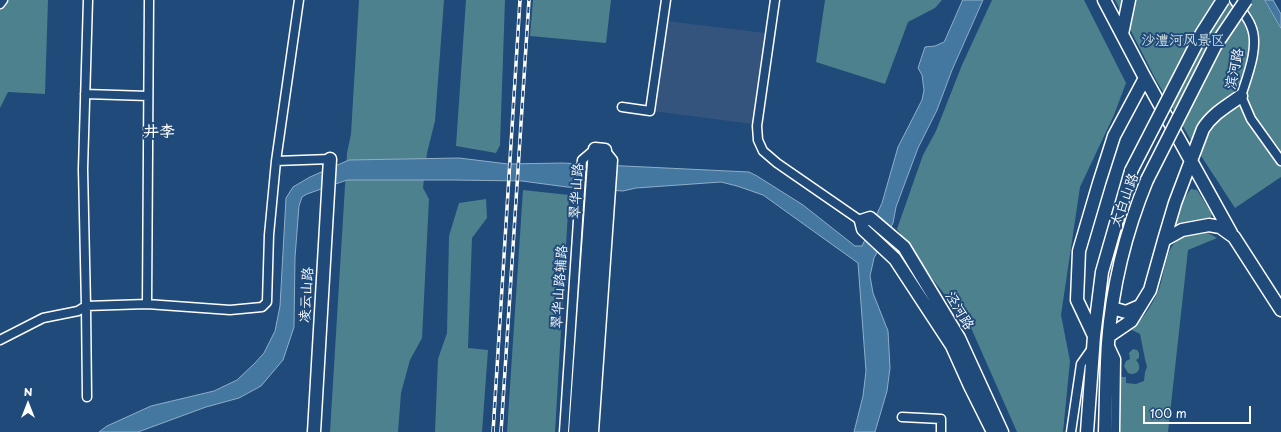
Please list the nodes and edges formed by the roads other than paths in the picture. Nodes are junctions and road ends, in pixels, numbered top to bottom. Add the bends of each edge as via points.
1 (3, 0) edge
2 (88, 0) edge
3 (149, 0) edge
4 (299, 0) edge
5 (666, 0) edge
6 (775, 0) edge
7 (1104, 0) edge
8 (1129, 0) edge
9 (1224, 0) edge
10 (1234, 0) edge
11 (1246, 0) edge
12 (0, 4) edge
13 (1122, 34) junction
14 (1145, 78) junction
15 (85, 94) junction
16 (148, 96) junction
17 (1241, 96) junction
18 (622, 107) dead end
19 (602, 155) junction
20 (330, 160) joint
21 (276, 161) junction
22 (1281, 161) edge
23 (1191, 162) junction
24 (596, 202) junction
25 (865, 223) junction
26 (1234, 237) junction
27 (1164, 240) junction
28 (146, 304) junction
29 (86, 306) junction
30 (1140, 306) junction
31 (1112, 308) junction
32 (1281, 310) edge
33 (0, 340) edge
34 (1109, 340) junction
35 (1094, 341) junction
36 (87, 397) dead end
37 (902, 417) dead end
38 (314, 432) edge
39 (564, 432) edge
40 (575, 432) edge
41 (586, 432) edge
42 (594, 432) edge
43 (941, 432) edge
44 (993, 432) edge
45 (1002, 432) edge
46 (1071, 432) edge
47 (1087, 432) edge
48 (1105, 432) edge
49 (1115, 432) edge

1 - 12 street
2 - 15 street
3 - 16 street
4 - 21 street
5 - 18 street via 650,111
6 - 25 street via 757,126 762,150
7 - 13 street
8 - 13 street
9 - 35 street, 太白山路, bridge via 1202,33 1131,171 1102,272
10 - 17 street, 滨河路 via 1251,26 1254,48 1251,67
11 - 31 street, 太白山路, bridge via 1215,46 1147,180 1122,256
13 - 14 street
14 - 23 street
14 - 35 street via 1114,136 1079,251 1077,300
15 - 16 street
15 - 29 street via 83,169
16 - 28 street
17 - 22 street, 滨河路 via 1251,118
17 - 23 street via 1207,122 1205,133
19 - 24 street, 翠华山路
19 - 24 street, 翠华山路辅路
19 - 24 street, 翠华山路辅路 via 582,160
20 - 21 street
20 - 38 street, 凌云山路
21 - 28 street via 269,235 267,302 262,307 230,310
23 - 26 street
23 - 27 street
24 - 39 street, 翠华山路辅路 via 571,316
24 - 40 street, 翠华山路
24 - 41 street, 翠华山路
24 - 42 street, 翠华山路辅路
25 - 44 street, 泾河路 via 895,259 952,346
25 - 45 street, 泾河路 via 904,247 959,338
26 - 27 street via 1220,227 1209,225 1182,230
26 - 32 street
27 - 30 street via 1150,290
28 - 29 street
29 - 33 street via 43,318
29 - 36 street
30 - 31 street via 1126,312
30 - 34 street via 1131,321
31 - 34 street, 太白山路
34 - 48 street, 太白山路
34 - 49 street via 1116,359
35 - 46 street via 1081,364
35 - 47 street, 太白山路
37 - 43 street via 941,419

